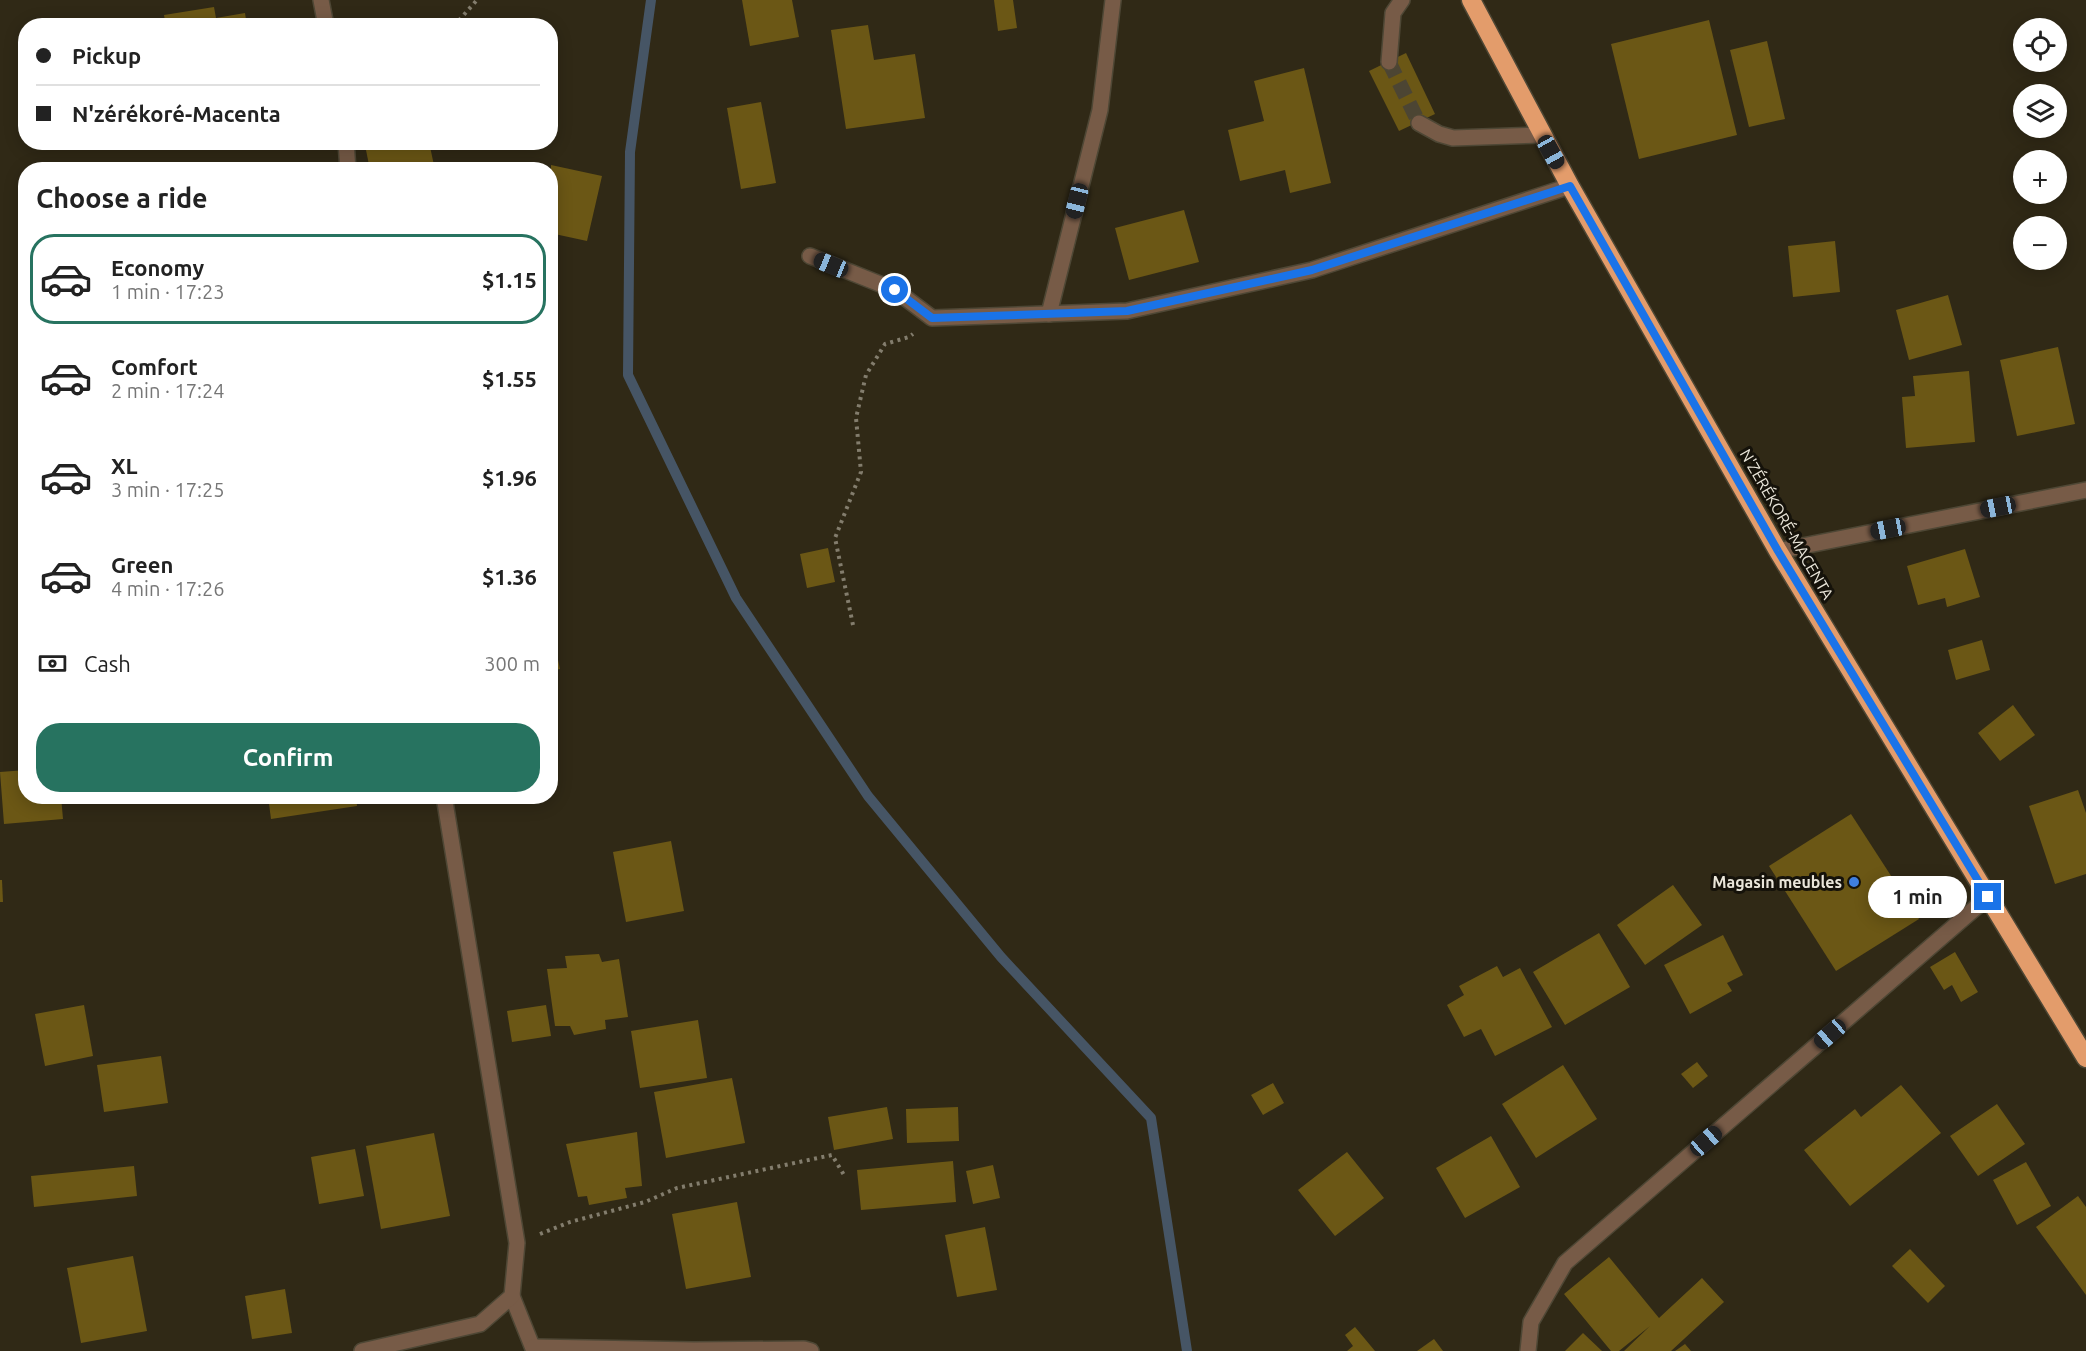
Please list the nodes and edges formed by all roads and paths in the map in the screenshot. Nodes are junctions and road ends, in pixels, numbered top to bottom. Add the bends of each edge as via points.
1 (321, 0) edge
2 (477, 0) edge
3 (1113, 0) edge
4 (1402, 0) edge
5 (1471, 0) edge
6 (324, 18) edge
7 (461, 18) edge
8 (1389, 62) tunnel mouth
9 (1419, 123) tunnel mouth
10 (1542, 135) junction
11 (1570, 186) junction
12 (810, 256) dead end
13 (1049, 314) junction
14 (932, 318) junction
15 (2086, 490) edge
16 (1778, 551) junction
17 (853, 625) dead end
18 (445, 804) edge
19 (1988, 897) junction
20 (2086, 1058) edge
21 (844, 1175) dead end
22 (517, 1243) junction
23 (512, 1296) junction
24 (534, 1349) edge
25 (362, 1351) edge
26 (811, 1351) edge
27 (1528, 1351) edge

1 - 6 street
2 - 7 path
3 - 13 street via 1100,110
4 - 8 street via 1393,13
5 - 10 highway, N'ZÉRÉKORÉ-MACENTA
9 - 10 street via 1453,138
10 - 11 highway, N'ZÉRÉKORÉ-MACENTA
11 - 13 street via 1312,270 1127,311
11 - 16 highway, N'ZÉRÉKORÉ-MACENTA
12 - 14 street via 895,290
13 - 14 street
14 - 17 path via 909,338 885,344 866,375 856,418 861,472 836,538
15 - 16 street
16 - 19 highway, N'ZÉRÉKORÉ-MACENTA
18 - 22 street
19 - 20 highway, N'ZÉRÉKORÉ-MACENTA
19 - 27 street via 1565,1263 1532,1322
21 - 22 path via 832,1155 677,1188
22 - 23 street
23 - 24 street
23 - 25 street via 480,1324
24 - 26 street

